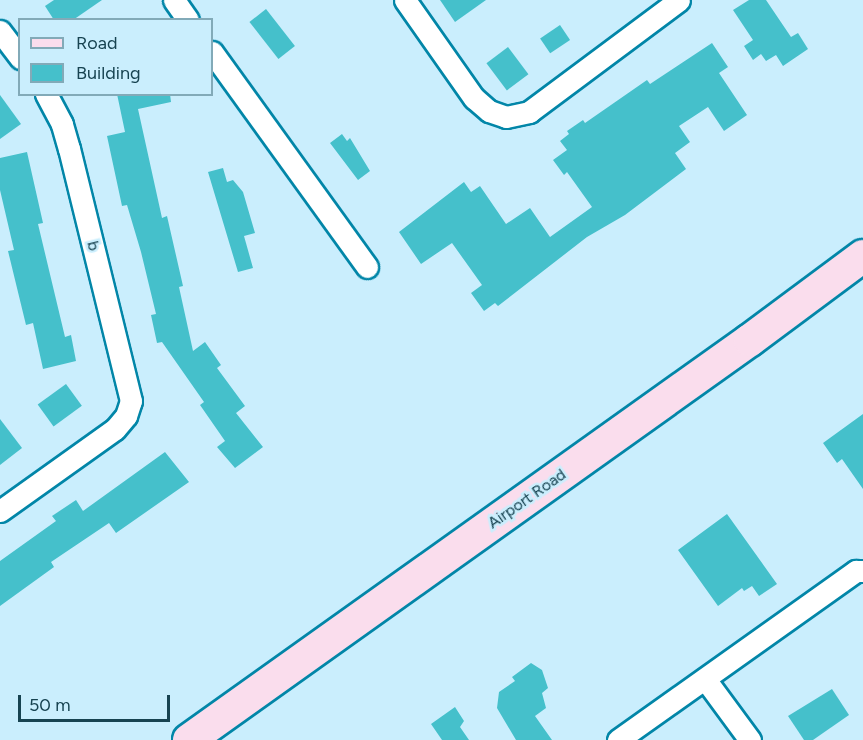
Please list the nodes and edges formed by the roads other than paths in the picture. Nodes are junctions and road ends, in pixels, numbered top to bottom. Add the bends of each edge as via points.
1 (174, 0) edge
2 (405, 0) edge
3 (679, 0) edge
4 (187, 18) edge
5 (0, 31) edge
6 (213, 53) edge
7 (18, 55) edge
8 (47, 96) edge
9 (863, 256) edge
10 (367, 267) dead end
11 (0, 511) edge
12 (863, 571) edge
13 (705, 679) junction
14 (189, 740) edge
15 (618, 740) edge
16 (750, 740) edge

1 - 4 street
2 - 3 street via 474,98 489,111 506,117 529,112
5 - 7 street
6 - 10 street
8 - 11 street, b via 62,124 131,401 126,416 115,429
9 - 14 main road, Airport Road
12 - 13 street via 856,571
13 - 15 street
13 - 16 street

